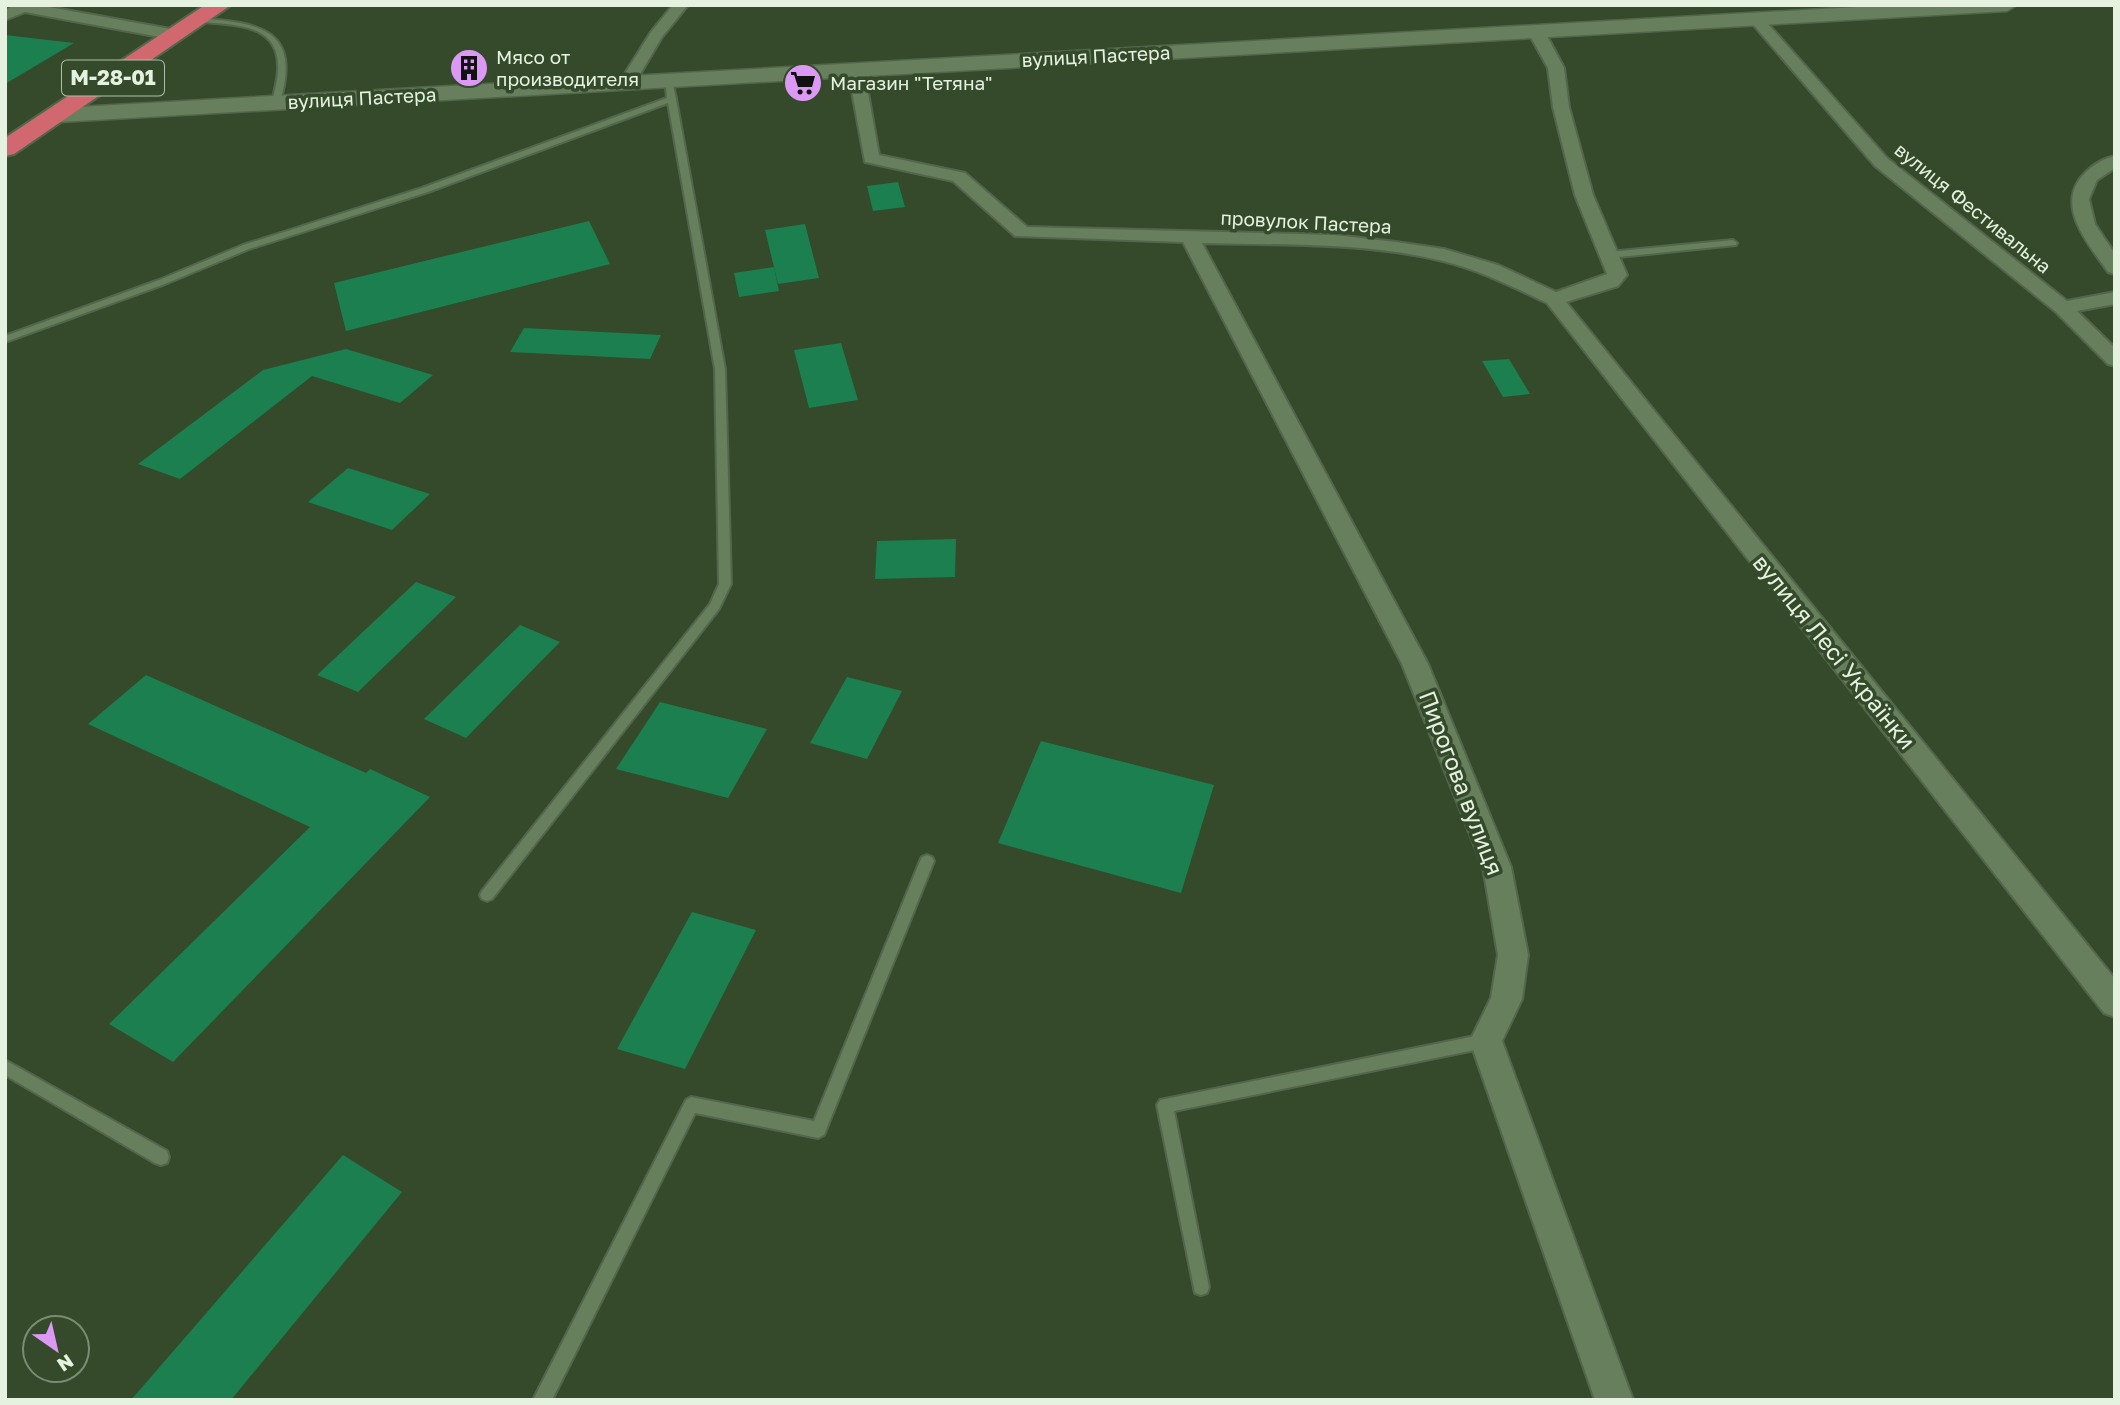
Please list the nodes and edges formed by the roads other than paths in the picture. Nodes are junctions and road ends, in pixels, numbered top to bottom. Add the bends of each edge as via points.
1 (220, 5) edge
2 (681, 5) edge
3 (2007, 5) edge
4 (1981, 6) edge
5 (23, 7) edge
6 (5, 16) edge
7 (1756, 19) junction
8 (198, 20) junction
9 (1536, 32) junction
10 (176, 35) junction
11 (856, 70) junction
12 (627, 83) junction
13 (670, 90) junction
14 (276, 103) junction
15 (60, 115) junction
16 (5, 149) edge
17 (2115, 161) edge
18 (1190, 237) junction
19 (1734, 243) dead end
20 (1609, 255) junction
21 (2115, 268) edge
22 (2115, 298) edge
23 (1553, 299) junction
24 (2063, 308) junction
25 (5, 339) edge
26 (2115, 360) edge
27 (927, 861) dead end
28 (487, 895) dead end
29 (2112, 995) edge
30 (1486, 1041) junction
31 (5, 1067) edge
32 (161, 1157) dead end
33 (1201, 1287) dead end
34 (542, 1400) edge
35 (1614, 1400) edge

1 - 8 highway, М-28-01
2 - 12 street
3 - 4 street, вулиця Пастера
4 - 7 street, вулиця Пастера
5 - 6 street
5 - 10 street
7 - 9 street, вулиця Пастера
7 - 24 street, вулиця Фестивальна via 1881,162
8 - 10 highway, М-28-01
8 - 14 lane via 270,34 282,62
9 - 11 street, вулиця Пастера
9 - 20 street via 1547,45 1563,94 1561,107 1584,195
10 - 15 highway, М-28-01
11 - 13 street, вулиця Пастера
11 - 18 street, провулок Пастера via 871,158 959,177 1022,232
12 - 13 street, вулиця Пастера
12 - 14 street, вулиця Пастера
13 - 25 lane via 425,190 246,247
13 - 28 lane via 720,369 725,584 715,607
14 - 15 street, вулиця Пастера
15 - 16 highway, М-28-01
17 - 21 street via 2091,176 2082,197 2082,218
18 - 23 street, провулок Пастера via 1335,241 1444,255 1491,269
18 - 30 street, Пирогова вулиця via 1415,664 1497,867 1513,955 1506,999
19 - 20 lane
20 - 23 street via 1618,275 1611,282
22 - 24 street
23 - 29 street, вулиця Лесі Українки
24 - 26 street, вулиця Фестивальна
27 - 34 lane via 818,1130 691,1105
30 - 33 lane via 1165,1105
30 - 35 street
31 - 32 lane

